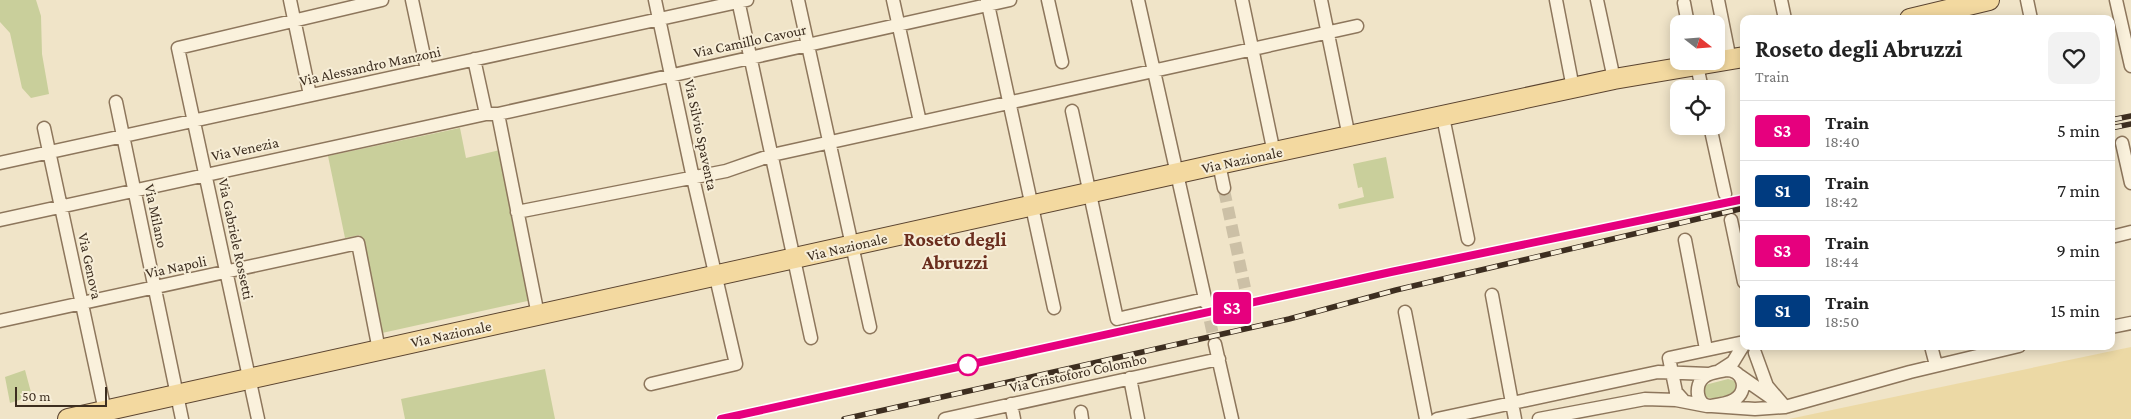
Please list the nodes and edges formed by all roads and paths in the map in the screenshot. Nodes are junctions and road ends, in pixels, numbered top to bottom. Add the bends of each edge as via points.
1 (290, 0) edge
2 (382, 0) edge
3 (412, 0) edge
4 (655, 0) edge
5 (798, 0) edge
6 (893, 0) edge
7 (1010, 0) edge
8 (1048, 0) edge
9 (1138, 0) edge
10 (1242, 0) edge
11 (1321, 0) edge
12 (1556, 0) edge
13 (1597, 0) edge
14 (1718, 0) edge
15 (1781, 0) edge
16 (1989, 0) edge
17 (2027, 0) edge
18 (2116, 0) edge
19 (741, 1) edge
20 (987, 2) edge
21 (1684, 3) dead end
22 (1686, 15) edge
23 (1784, 15) edge
24 (1927, 15) edge
25 (2030, 15) edge
26 (659, 19) junction
27 (294, 20) junction
28 (898, 25) junction
29 (1357, 26) dead end
30 (1328, 32) junction
31 (808, 45) junction
32 (1252, 49) junction
33 (751, 58) junction
34 (474, 59) junction
35 (1737, 59) edge
36 (1062, 62) dead end
37 (2131, 66) edge
38 (1670, 69) edge
39 (427, 70) junction
40 (1154, 70) junction
41 (671, 75) junction
42 (1614, 79) junction
43 (1573, 88) junction
44 (310, 95) junction
45 (116, 102) dead end
46 (1010, 102) junction
47 (1072, 111) dead end
48 (492, 114) junction
49 (1443, 117) junction
50 (193, 121) junction
51 (920, 122) junction
52 (44, 128) dead end
53 (1712, 135) edge
54 (123, 136) junction
55 (1349, 137) junction
56 (830, 142) junction
57 (2122, 143) dead end
58 (49, 152) junction
59 (1274, 153) junction
60 (772, 155) junction
61 (0, 163) edge
62 (1219, 164) junction
63 (1176, 174) junction
64 (205, 175) junction
65 (693, 178) junction
66 (2131, 183) edge
67 (1224, 188) tunnel mouth
68 (134, 190) junction
69 (1089, 192) junction
70 (1725, 194) tunnel mouth
71 (60, 206) junction
72 (1032, 206) junction
73 (517, 212) junction
74 (0, 220) edge
75 (1731, 220) tunnel mouth
76 (2131, 232) edge
77 (2115, 236) edge
78 (1468, 239) dead end
79 (1685, 240) dead end
80 (852, 246) junction
81 (795, 259) junction
82 (1740, 263) edge
83 (226, 272) junction
84 (716, 276) junction
85 (154, 288) junction
86 (1492, 295) dead end
87 (82, 304) junction
88 (1054, 308) dead end
89 (1405, 312) dead end
90 (538, 315) junction
91 (0, 322) edge
92 (2131, 323) edge
93 (2115, 326) edge
94 (870, 327) dead end
95 (812, 338) dead end
96 (1215, 344) tunnel mouth
97 (1740, 347) edge
98 (1706, 349) junction
99 (380, 350) junction
100 (1746, 350) edge
101 (1750, 350) edge
102 (1752, 350) edge
103 (1933, 350) edge
104 (1978, 351) edge
105 (1219, 359) junction
106 (1936, 365) junction
107 (1672, 373) junction
108 (1709, 375) junction
109 (1130, 378) junction
110 (249, 379) junction
111 (1743, 382) junction
112 (652, 384) dead end
113 (1675, 388) junction
114 (177, 395) junction
115 (1645, 399) junction
116 (1684, 401) junction
117 (1011, 404) junction
118 (1512, 404) junction
119 (1710, 406) junction
120 (1785, 407) junction
121 (105, 411) junction
122 (68, 419) edge
123 (182, 419) edge
124 (258, 419) edge
125 (944, 419) edge
126 (1014, 419) edge
127 (1138, 419) edge
128 (1232, 419) edge
129 (1426, 419) edge
130 (1437, 419) edge
131 (1515, 419) edge
132 (1539, 419) edge

1 - 27 street
2 - 27 street
3 - 39 street
4 - 26 street, Via Silvio Spaventa
5 - 31 street
6 - 28 street
7 - 20 street, Via Camillo Cavour
8 - 36 street
9 - 40 street
10 - 32 street
11 - 30 street
12 - 43 street
13 - 42 street
14 - 35 street
15 - 23 street
16 - 24 main road
17 - 25 street
18 - 37 street
19 - 26 street, Via Alessandro Manzoni
19 - 33 street
20 - 28 street, Via Camillo Cavour
20 - 46 street
21 - 22 street
26 - 34 street, Via Alessandro Manzoni
26 - 41 street, Via Silvio Spaventa
27 - 44 street
27 - 50 street, Via Gabriele Rossetti via 178,48
28 - 31 street, Via Camillo Cavour
28 - 51 street
29 - 30 street
30 - 32 street
30 - 55 street
31 - 33 street, Via Camillo Cavour
31 - 56 street
32 - 40 street
32 - 59 street
33 - 41 street, Via Camillo Cavour
33 - 60 street
34 - 39 street, Via Alessandro Manzoni
34 - 48 street
38 - 42 main road, Via Nazionale
39 - 44 street, Via Alessandro Manzoni
40 - 46 street
40 - 63 street
41 - 48 street, Via Camillo Cavour
41 - 65 street, Via Silvio Spaventa
42 - 43 main road, Via Nazionale
43 - 49 main road, Via Nazionale
44 - 50 street, Via Alessandro Manzoni
45 - 54 street, Via Milano
46 - 51 street
46 - 72 street
47 - 69 street
48 - 64 street, Via Venezia
48 - 73 street
49 - 55 main road, Via Nazionale
49 - 78 street
50 - 54 street, Via Alessandro Manzoni
50 - 64 street, Via Gabriele Rossetti
51 - 56 street
52 - 58 street, Via Genova
53 - 70 street
54 - 58 street, Via Alessandro Manzoni
54 - 68 street, Via Milano
55 - 59 main road, Via Nazionale
56 - 60 street
56 - 80 street
57 - 66 street
58 - 61 street, Via Alessandro Manzoni
58 - 71 street, Via Genova
59 - 62 main road, Via Nazionale
60 - 65 street via 726,171
60 - 81 street
62 - 63 main road, Via Nazionale
62 - 67 street
63 - 69 main road, Via Nazionale
63 - 69 street via 1205,301 1116,319
64 - 68 street, Via Venezia
64 - 83 street, Via Gabriele Rossetti
65 - 73 street
65 - 84 street, Via Silvio Spaventa
68 - 71 street, Via Venezia
68 - 85 street, Via Milano
69 - 72 main road, Via Nazionale
71 - 74 street, Via Venezia
71 - 87 street, Via Genova
72 - 80 main road, Via Nazionale
72 - 88 street
73 - 90 street
75 - 82 street
76 - 77 street
79 - 98 street
80 - 81 main road, Via Nazionale
80 - 94 street
81 - 84 main road, Via Nazionale
81 - 95 street
83 - 85 street, Via Napoli
83 - 99 street, Via Napoli via 358,244
83 - 110 street, Via Gabriele Rossetti
84 - 90 main road, Via Nazionale
84 - 112 street, Via Silvio Spaventa via 736,364
85 - 87 street, Via Napoli
85 - 114 street, Via Milano
86 - 118 street
87 - 91 street, Via Napoli
87 - 121 street, Via Genova
89 - 129 street
90 - 99 main road, Via Nazionale
92 - 93 street
96 - 105 street
97 - 98 street
98 - 107 street via 1671,356 1668,361
99 - 110 main road, Via Nazionale
100 - 108 street
101 - 111 street via 1751,372
102 - 120 street via 1767,386
103 - 106 street
104 - 106 street
105 - 109 street, Via Cristoforo Colombo
105 - 128 street
106 - 120 street
107 - 108 street
107 - 113 street
107 - 118 street via 1658,372
108 - 111 street via 1730,370
108 - 113 street
108 - 119 street via 1698,387 1698,394 1701,402
109 - 117 street, Via Cristoforo Colombo
109 - 127 street
110 - 114 main road, Via Nazionale
110 - 124 street, Via Gabriele Rossetti
111 - 119 street via 1738,397
111 - 120 street
113 - 115 street
113 - 116 street
114 - 121 main road, Via Nazionale
114 - 123 street, Via Milano
115 - 116 street
115 - 132 street
116 - 119 street
117 - 125 street, Via Cristoforo Colombo
117 - 126 street
118 - 130 street
118 - 131 street
119 - 120 street
121 - 122 main road, Via Nazionale

